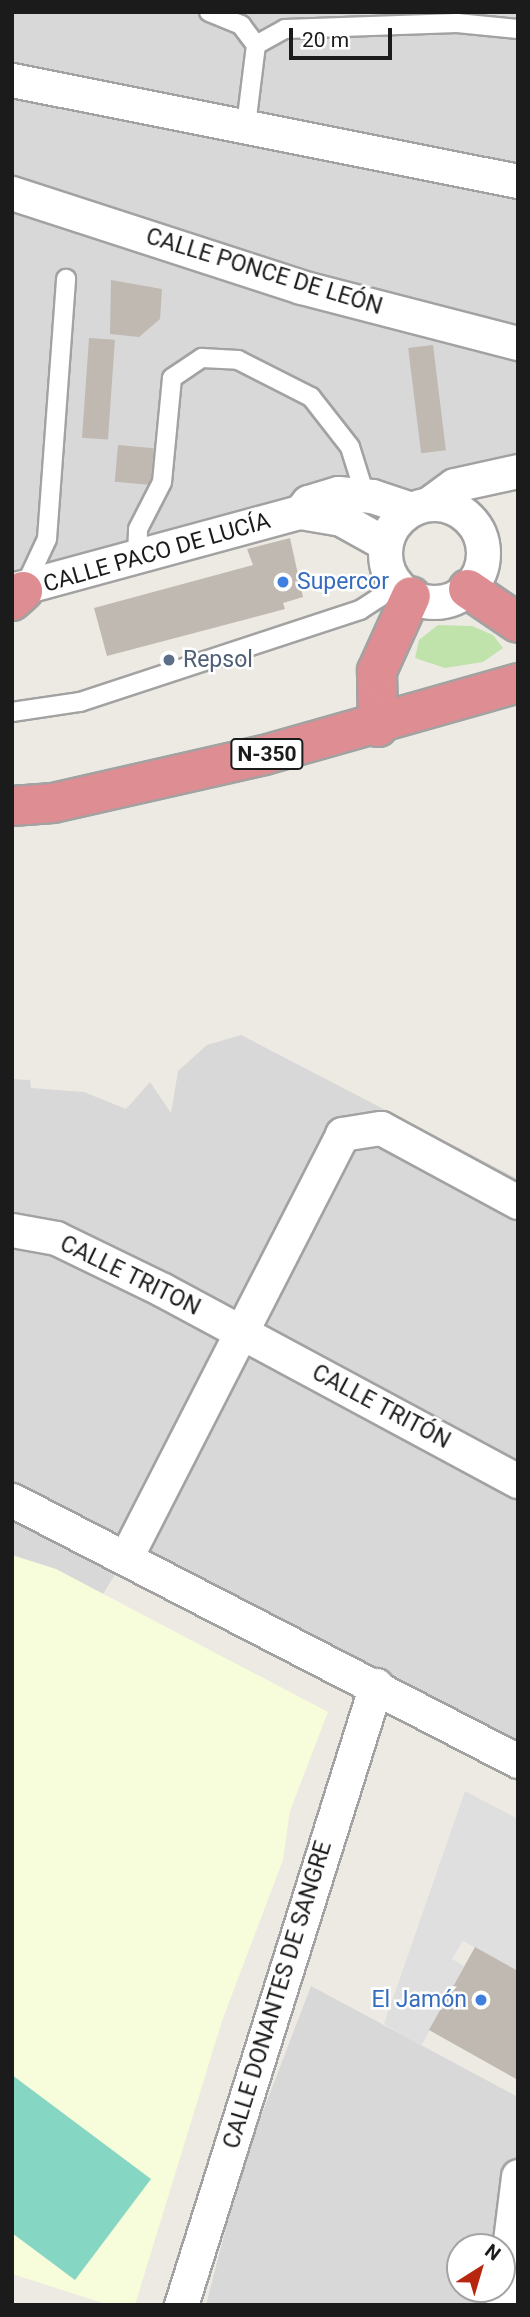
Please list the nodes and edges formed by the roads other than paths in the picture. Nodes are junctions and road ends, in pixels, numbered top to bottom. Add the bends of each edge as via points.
1 (209, 12) edge
2 (518, 29) edge
3 (256, 45) junction
4 (12, 80) edge
5 (246, 125) junction
6 (518, 181) edge
7 (12, 193) edge
8 (66, 279) dead end
9 (518, 343) edge
10 (518, 471) edge
11 (365, 495) junction
12 (420, 507) junction
13 (300, 512) junction
14 (137, 559) junction
15 (395, 571) junction
16 (468, 589) junction
17 (16, 594) edge
18 (518, 622) edge
19 (518, 683) edge
20 (12, 712) edge
21 (378, 727) junction
22 (12, 806) edge
23 (518, 1202) edge
24 (12, 1230) edge
25 (244, 1333) junction
26 (518, 1481) edge
27 (12, 1500) edge
28 (126, 1557) junction
29 (376, 1685) junction
30 (518, 1761) edge
31 (518, 2176) edge
32 (181, 2305) edge
33 (502, 2305) edge

1 - 3 lane via 241,25
2 - 3 lane via 457,23 285,29
3 - 5 lane
4 - 5 street
5 - 6 street
7 - 9 street, CALLE PONCE DE LEÓN via 301,287
8 - 17 lane via 47,539
10 - 12 street via 454,485
11 - 12 street, CALLE PACO DE LUCÍA
11 - 13 street, CALLE PACO DE LUCÍA via 324,495
11 - 14 lane via 350,447 311,397 238,360 202,358 172,378 162,482 138,529
12 - 15 street
12 - 16 street via 458,510 479,533 483,563
13 - 14 street, CALLE PACO DE LUCÍA
13 - 15 street, CALLE PACO DE LUCÍA via 341,519
14 - 17 street, CALLE PACO DE LUCÍA
15 - 16 street via 440,602
15 - 20 lane via 380,597 360,610 80,702
15 - 21 highway via 377,671
16 - 18 highway
19 - 21 highway, N-350
21 - 22 highway, N-350 via 52,803
23 - 25 street via 381,1128 354,1127 332,1144
24 - 25 street, CALLE TRITON via 56,1238
25 - 26 street, CALLE TRITÓN
25 - 28 street
27 - 28 street
28 - 29 street
29 - 30 street
29 - 32 street, CALLE DONANTES DE SANGRE
31 - 33 street

